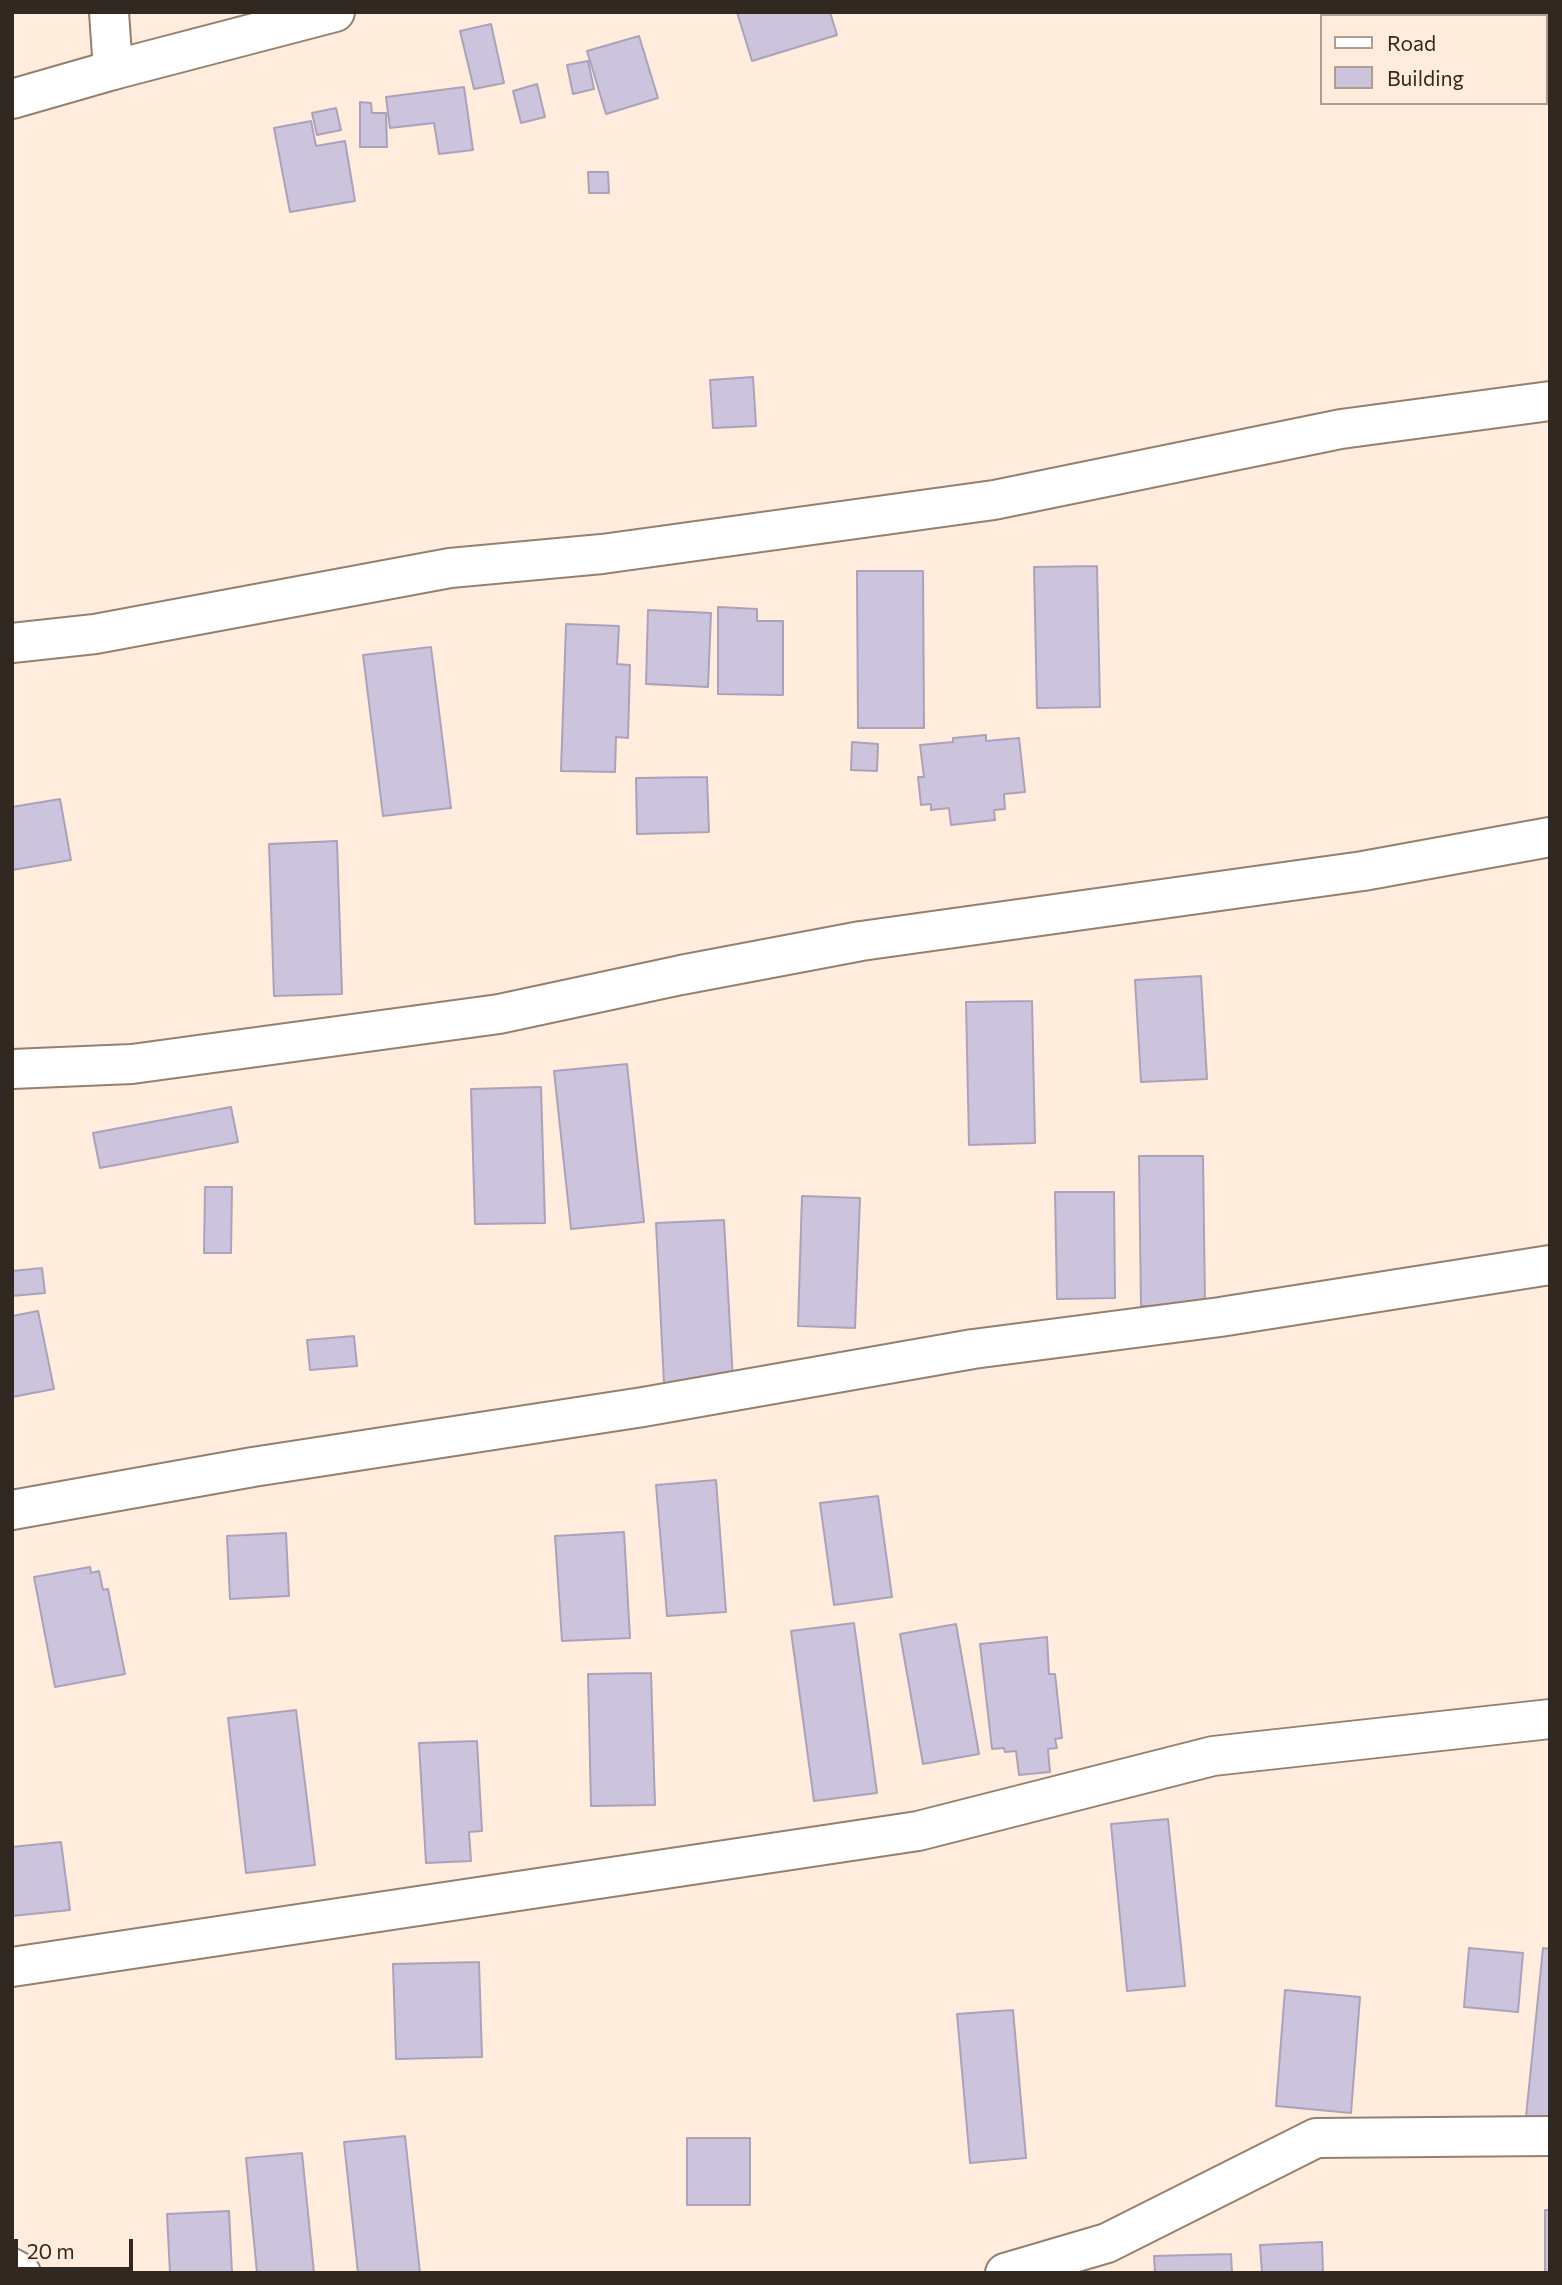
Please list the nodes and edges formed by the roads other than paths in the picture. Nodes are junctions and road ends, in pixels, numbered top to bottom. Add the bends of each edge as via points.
1 (109, 12) edge
2 (335, 12) edge
3 (113, 70) junction
4 (12, 99) edge
5 (1550, 401) edge
6 (12, 643) edge
7 (1550, 837) edge
8 (12, 1069) edge
9 (1550, 1265) edge
10 (12, 1510) edge
11 (1550, 1719) edge
12 (12, 1967) edge
13 (1550, 2136) edge
14 (12, 2268) edge
15 (21, 2273) edge
16 (1005, 2273) edge

1 - 3 street
2 - 3 street
3 - 4 street
5 - 6 street via 1341,429 994,500 601,554 450,568 95,634
7 - 8 street via 1363,872 861,941 499,1014 132,1064
9 - 10 street via 1220,1317 973,1349
11 - 12 street via 1213,1756 918,1831
13 - 16 street via 1316,2138 1107,2244
14 - 15 street

